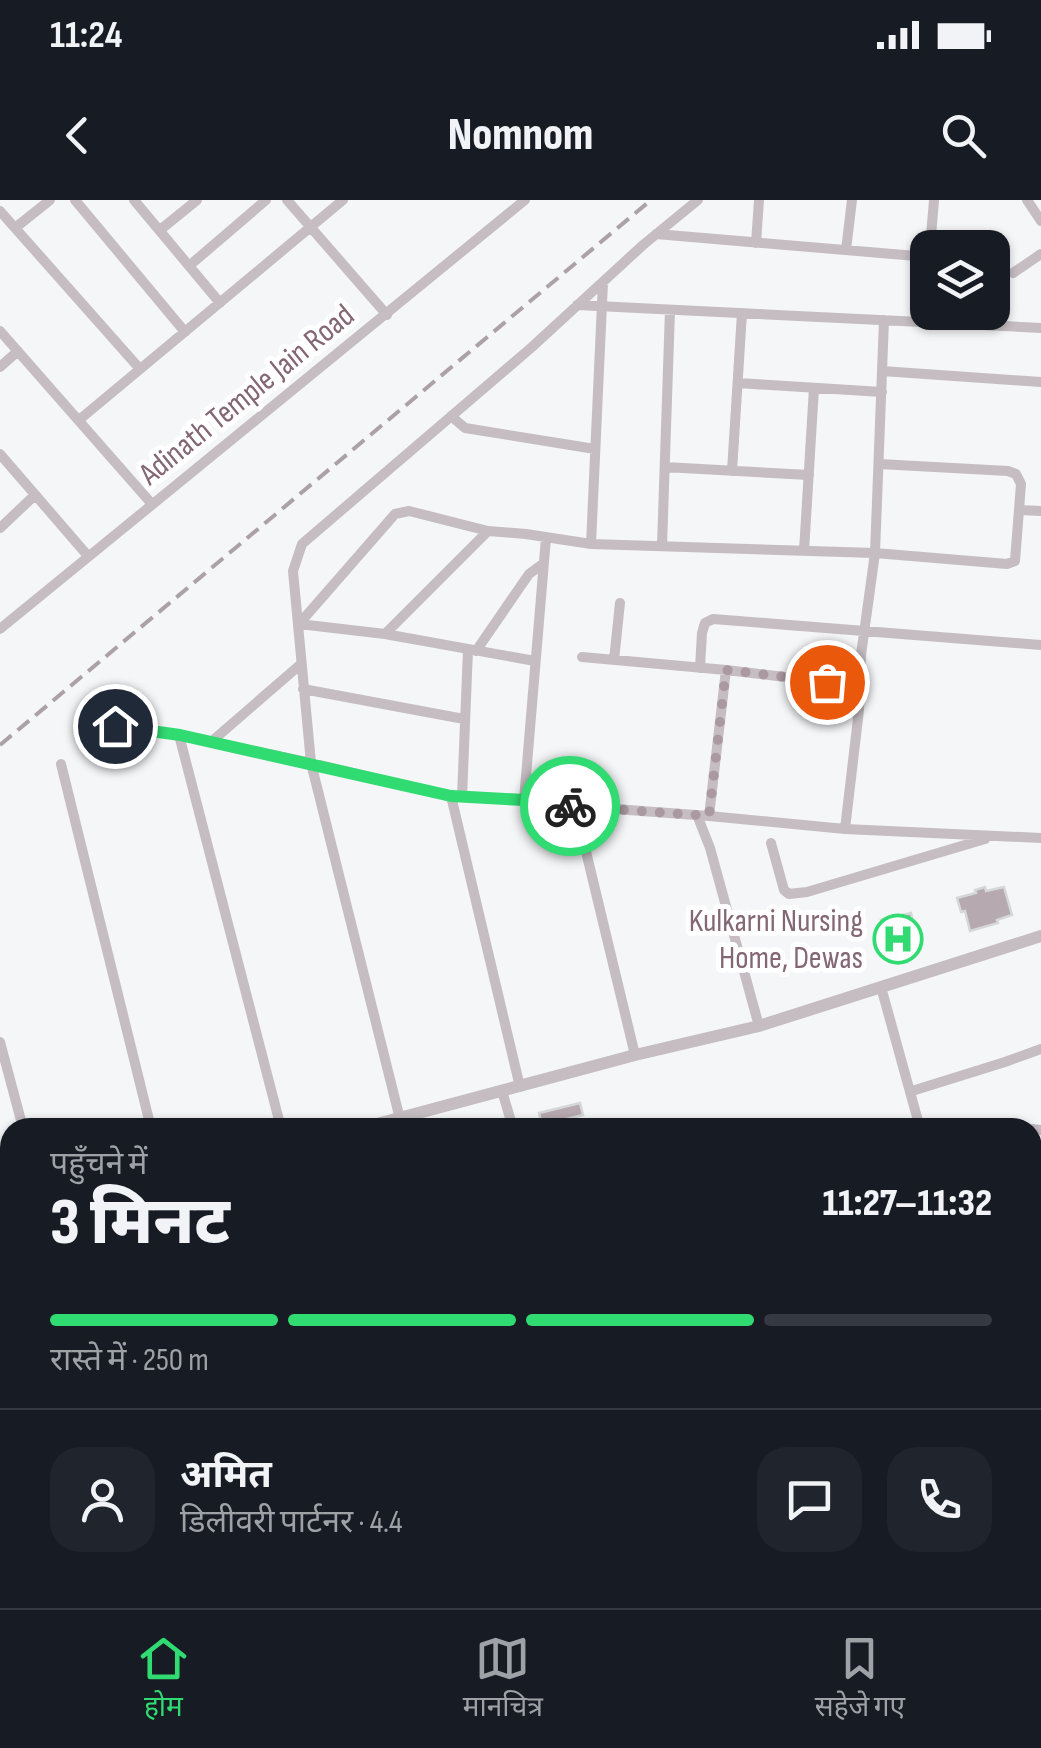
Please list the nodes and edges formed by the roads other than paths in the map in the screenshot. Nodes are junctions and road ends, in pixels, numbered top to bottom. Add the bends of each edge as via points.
1 (50, 200) edge
2 (75, 200) edge
3 (134, 200) edge
4 (198, 200) edge
5 (266, 200) edge
6 (287, 200) edge
7 (343, 200) edge
8 (526, 200) edge
9 (698, 200) edge
10 (760, 200) edge
11 (852, 200) edge
12 (934, 200) edge
13 (1027, 200) edge
14 (0, 211) edge
15 (1041, 221) edge
16 (15, 228) junction
17 (311, 228) junction
18 (160, 230) junction
19 (932, 230) edge
20 (656, 234) junction
21 (756, 242) junction
22 (846, 250) junction
23 (1041, 254) edge
24 (910, 255) edge
25 (189, 266) junction
26 (1014, 274) dead end
27 (603, 282) junction
28 (220, 304) junction
29 (577, 306) junction
30 (601, 306) junction
31 (670, 310) junction
32 (742, 313) junction
33 (387, 315) junction
34 (884, 320) junction
35 (910, 321) edge
36 (1010, 326) edge
37 (1041, 328) edge
38 (0, 331) edge
39 (185, 332) junction
40 (18, 351) junction
41 (0, 367) edge
42 (140, 369) junction
43 (882, 371) junction
44 (1041, 382) edge
45 (738, 383) junction
46 (814, 388) junction
47 (882, 392) junction
48 (451, 416) junction
49 (79, 420) junction
50 (595, 449) junction
51 (0, 454) edge
52 (879, 464) junction
53 (665, 466) junction
54 (732, 470) junction
55 (809, 475) junction
56 (35, 495) junction
57 (152, 504) junction
58 (1020, 510) junction
59 (1041, 512) edge
60 (0, 528) edge
61 (488, 532) junction
62 (546, 538) junction
63 (591, 544) junction
64 (662, 546) junction
65 (804, 551) junction
66 (875, 553) junction
67 (88, 556) junction
68 (544, 563) junction
69 (620, 603) dead end
70 (298, 624) junction
71 (0, 629) edge
72 (864, 632) junction
73 (385, 634) junction
74 (1041, 645) edge
75 (472, 650) junction
76 (582, 657) dead end
77 (614, 660) junction
78 (535, 661) junction
79 (301, 664) junction
80 (700, 668) junction
81 (726, 670) junction
82 (861, 686) junction
83 (303, 689) junction
84 (464, 719) junction
85 (83, 721) dead end
86 (180, 735) junction
87 (212, 742) junction
88 (310, 763) junction
89 (61, 764) dead end
90 (457, 796) junction
91 (524, 800) junction
92 (575, 806) junction
93 (703, 815) junction
94 (845, 829) junction
95 (993, 836) junction
96 (1041, 838) edge
97 (771, 843) dead end
98 (1041, 936) edge
99 (881, 986) junction
100 (758, 1026) junction
101 (0, 1042) edge
102 (1041, 1049) edge
103 (635, 1055) junction
104 (520, 1087) junction
105 (502, 1091) junction
106 (912, 1091) junction
107 (20, 1118) edge
108 (149, 1118) edge
109 (278, 1118) edge
110 (400, 1118) edge
111 (404, 1118) edge
112 (510, 1118) edge
113 (918, 1118) edge

1 - 16 street
2 - 39 street
3 - 18 street
4 - 18 street
5 - 25 street
6 - 17 street
7 - 17 street
8 - 33 street, Adinath Temple Jain Road
9 - 20 street
10 - 21 street
11 - 22 street
12 - 19 street
13 - 15 street
14 - 16 street
16 - 42 street
17 - 28 street
17 - 33 street
18 - 25 street
20 - 21 street
20 - 27 street
21 - 22 street
22 - 24 street
23 - 26 street
25 - 28 street
27 - 29 street
27 - 30 street
28 - 39 street
29 - 30 street
29 - 48 street
30 - 31 street
30 - 50 street
31 - 32 street
31 - 53 street
32 - 34 street
32 - 45 street
33 - 57 street, Adinath Temple Jain Road
34 - 35 street
34 - 43 street
36 - 37 street
38 - 40 street
39 - 42 street
40 - 41 street
40 - 49 street
42 - 49 street
43 - 44 street
43 - 47 street
45 - 46 street
45 - 54 street
46 - 47 street
46 - 55 street
47 - 52 street
48 - 50 street via 465,428
48 - 70 street via 302,544 293,571
49 - 57 street
50 - 63 street
51 - 56 street
52 - 58 street via 1008,471 1021,484
52 - 66 street
53 - 54 street
53 - 64 street
54 - 55 street
55 - 65 street
56 - 60 street
56 - 67 street
57 - 67 street, Adinath Temple Jain Road
58 - 59 street
58 - 66 street via 1017,553 1008,564
61 - 62 street
61 - 70 street via 409,511 395,514
61 - 73 street
62 - 63 street
62 - 68 street
63 - 64 street
64 - 65 street
65 - 66 street
66 - 72 street
67 - 71 street, Adinath Temple Jain Road
68 - 75 street via 528,574
68 - 78 street
69 - 77 street
70 - 73 street
70 - 79 street
72 - 74 street
72 - 80 street via 712,619 702,634
72 - 82 street
73 - 75 street
75 - 78 street
75 - 84 street
76 - 77 street
77 - 80 street
78 - 91 street
79 - 83 street
79 - 87 street
80 - 81 street
81 - 82 street
81 - 93 street
82 - 94 street
83 - 84 street
83 - 88 street
84 - 90 street
85 - 86 street
86 - 87 street
86 - 109 street
87 - 88 street
88 - 90 street
88 - 110 street
89 - 108 street
90 - 91 street
90 - 104 street
91 - 92 street
92 - 93 street
92 - 103 street
93 - 94 street
93 - 100 street
94 - 95 street
95 - 96 street
95 - 97 street via 789,894
98 - 99 street
99 - 100 street
99 - 106 street
100 - 103 street
101 - 107 street
102 - 106 street
103 - 104 street
104 - 105 street
105 - 111 street
105 - 112 street
106 - 113 street

